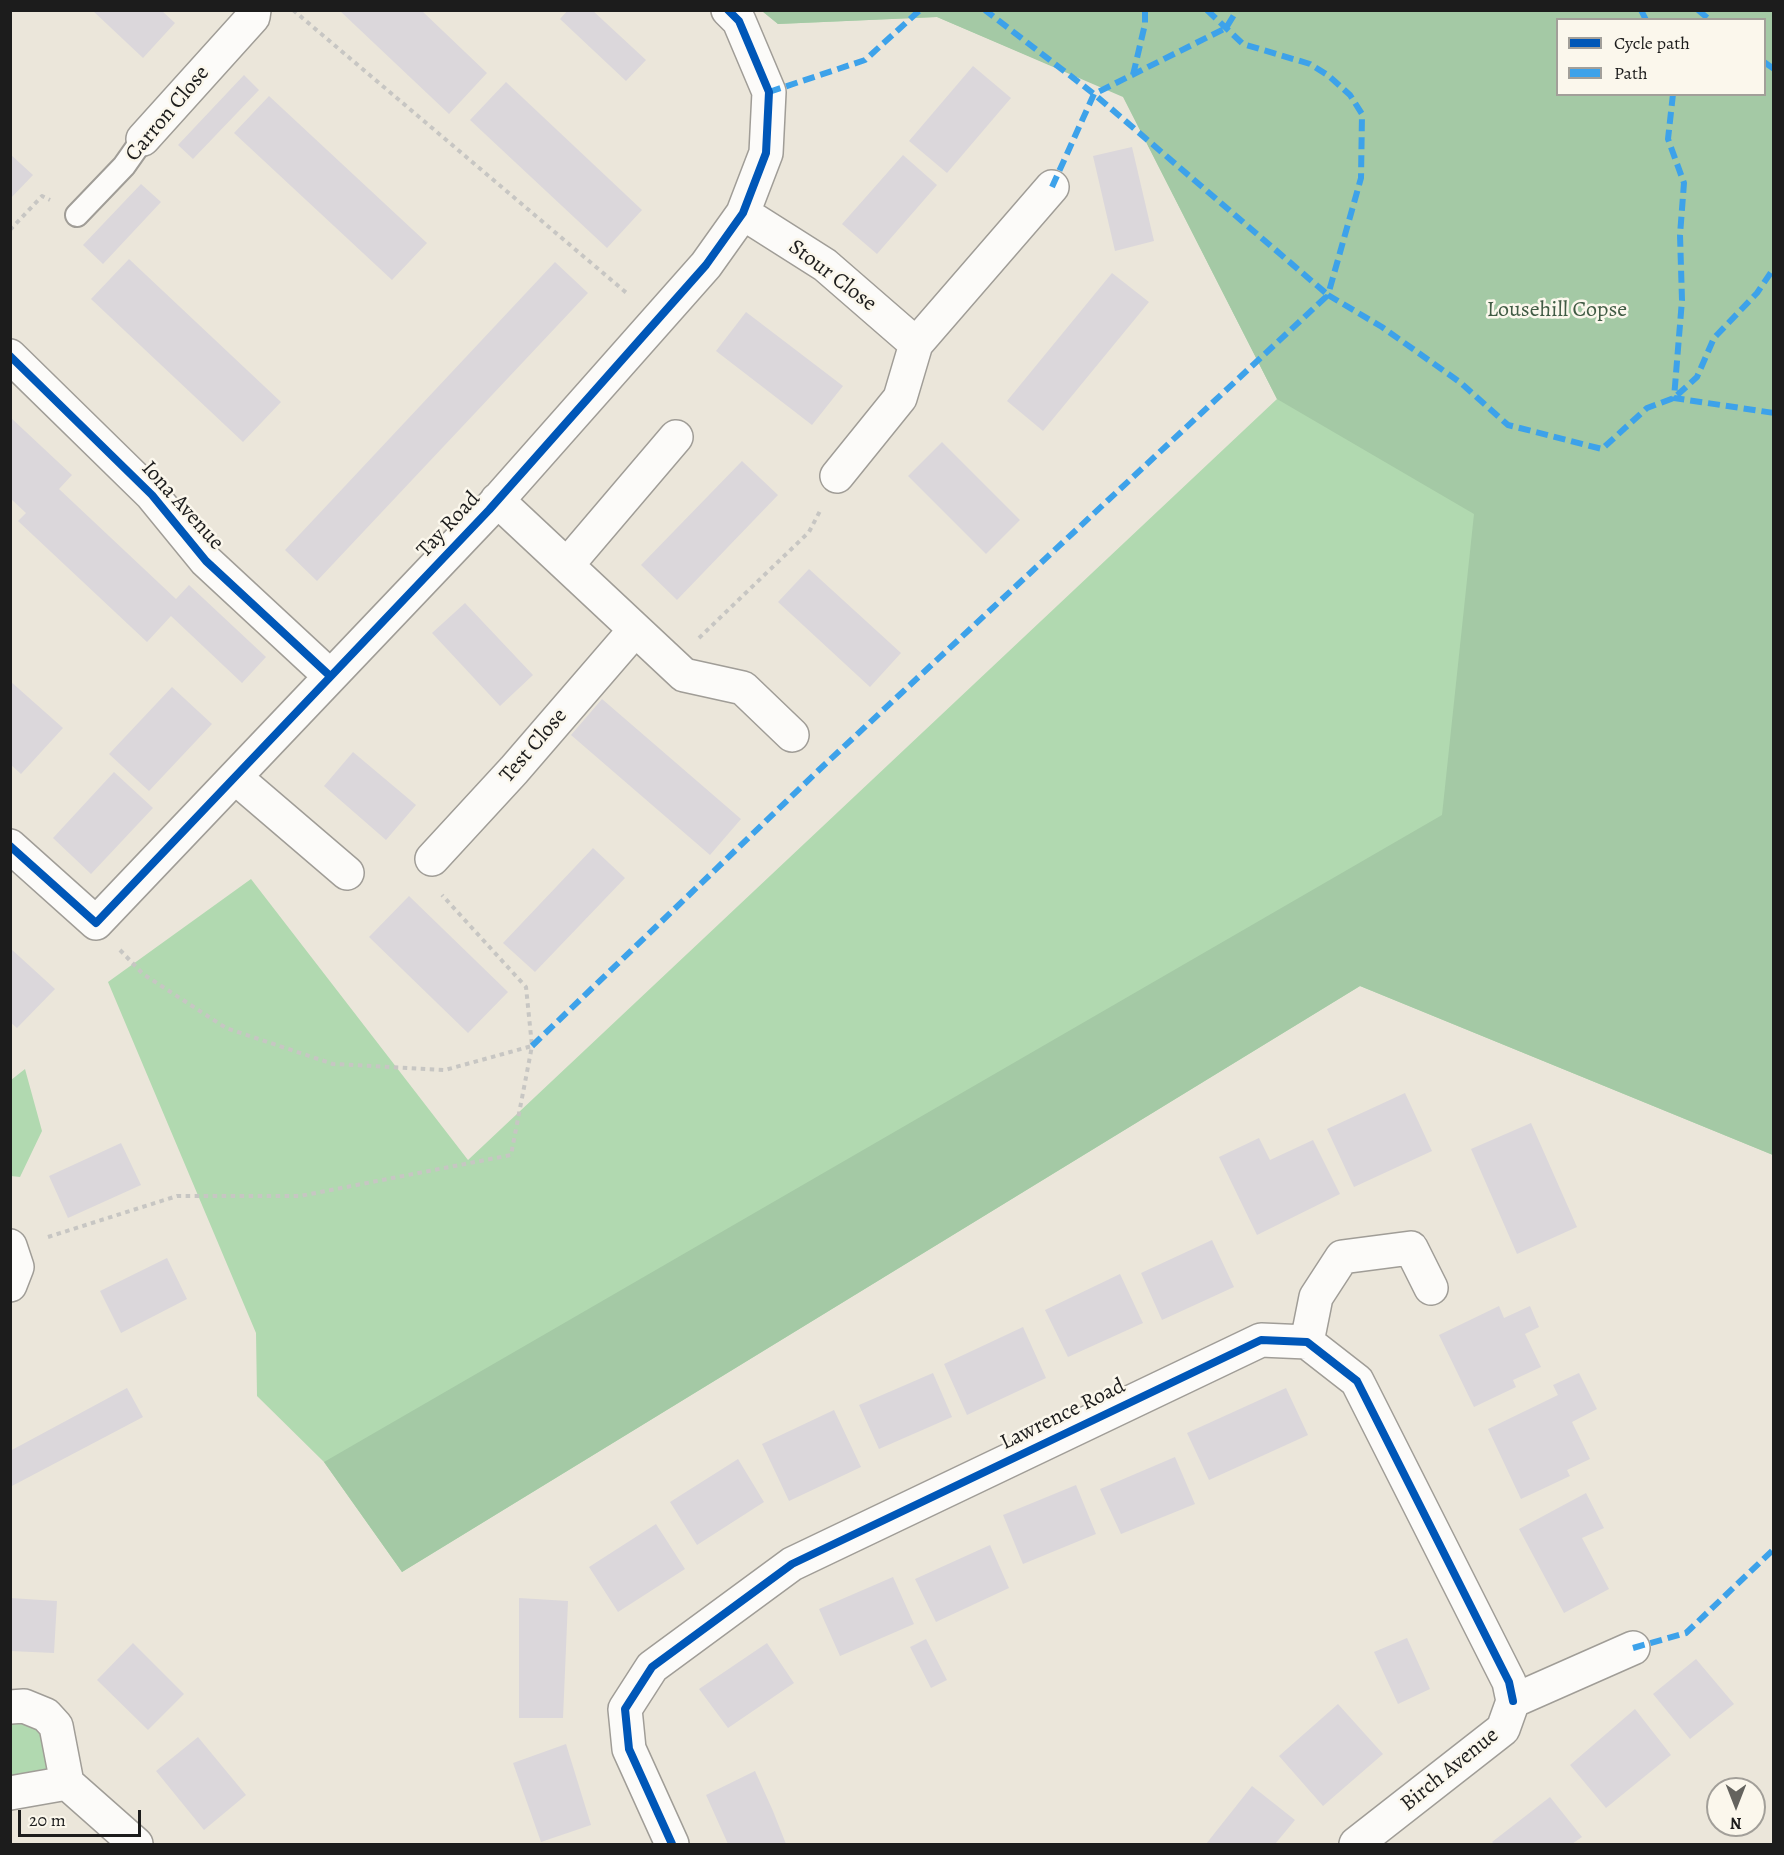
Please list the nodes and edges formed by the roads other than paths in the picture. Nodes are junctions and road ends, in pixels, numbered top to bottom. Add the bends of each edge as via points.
1 (254, 10) edge
2 (728, 10) edge
3 (143, 139) joint
4 (1052, 187) dead end
5 (743, 213) junction
6 (77, 215) road end
7 (916, 344) junction
8 (10, 356) edge
9 (676, 437) dead end
10 (837, 476) road end
11 (497, 500) junction
12 (567, 565) junction
13 (634, 631) junction
14 (330, 676) junction
15 (792, 735) dead end
16 (236, 778) junction
17 (10, 846) edge
18 (432, 859) road end
19 (347, 873) dead end
20 (12, 1247) edge
21 (10, 1285) edge
22 (1431, 1288) dead end
23 (1307, 1342) junction
24 (1633, 1648) dead end
25 (1513, 1701) junction
26 (10, 1707) edge
27 (67, 1783) junction
28 (10, 1793) edge
29 (136, 1845) edge
30 (672, 1845) edge
31 (1356, 1845) edge

1 - 3 street, Carron Close via 253,17
2 - 5 street, Tay Road via 739,21 769,92 766,153
3 - 6 lane, Carron Close via 124,166
4 - 7 street
5 - 7 street, Stour Close via 825,265
5 - 11 street, Tay Road via 706,265
7 - 10 street via 900,398
8 - 14 street, Iona Avenue via 152,495 206,561
9 - 12 street
11 - 12 street
11 - 14 street, Tay Road
12 - 13 street
13 - 15 street via 684,675 743,688
13 - 18 street, Test Close
14 - 16 street, Tay Road
16 - 17 street, Tay Road via 96,923
16 - 19 street
20 - 21 street via 17,1267
22 - 23 street via 1411,1248 1342,1257 1316,1297
23 - 25 street via 1357,1381 1509,1682
23 - 30 street, Lawrence Road via 1261,1340 792,1564 652,1667 625,1709 629,1749
24 - 25 street, Birch Avenue
25 - 31 street, Birch Avenue via 1503,1729
26 - 27 street via 24,1706 46,1715 56,1726
27 - 28 street
27 - 29 street

